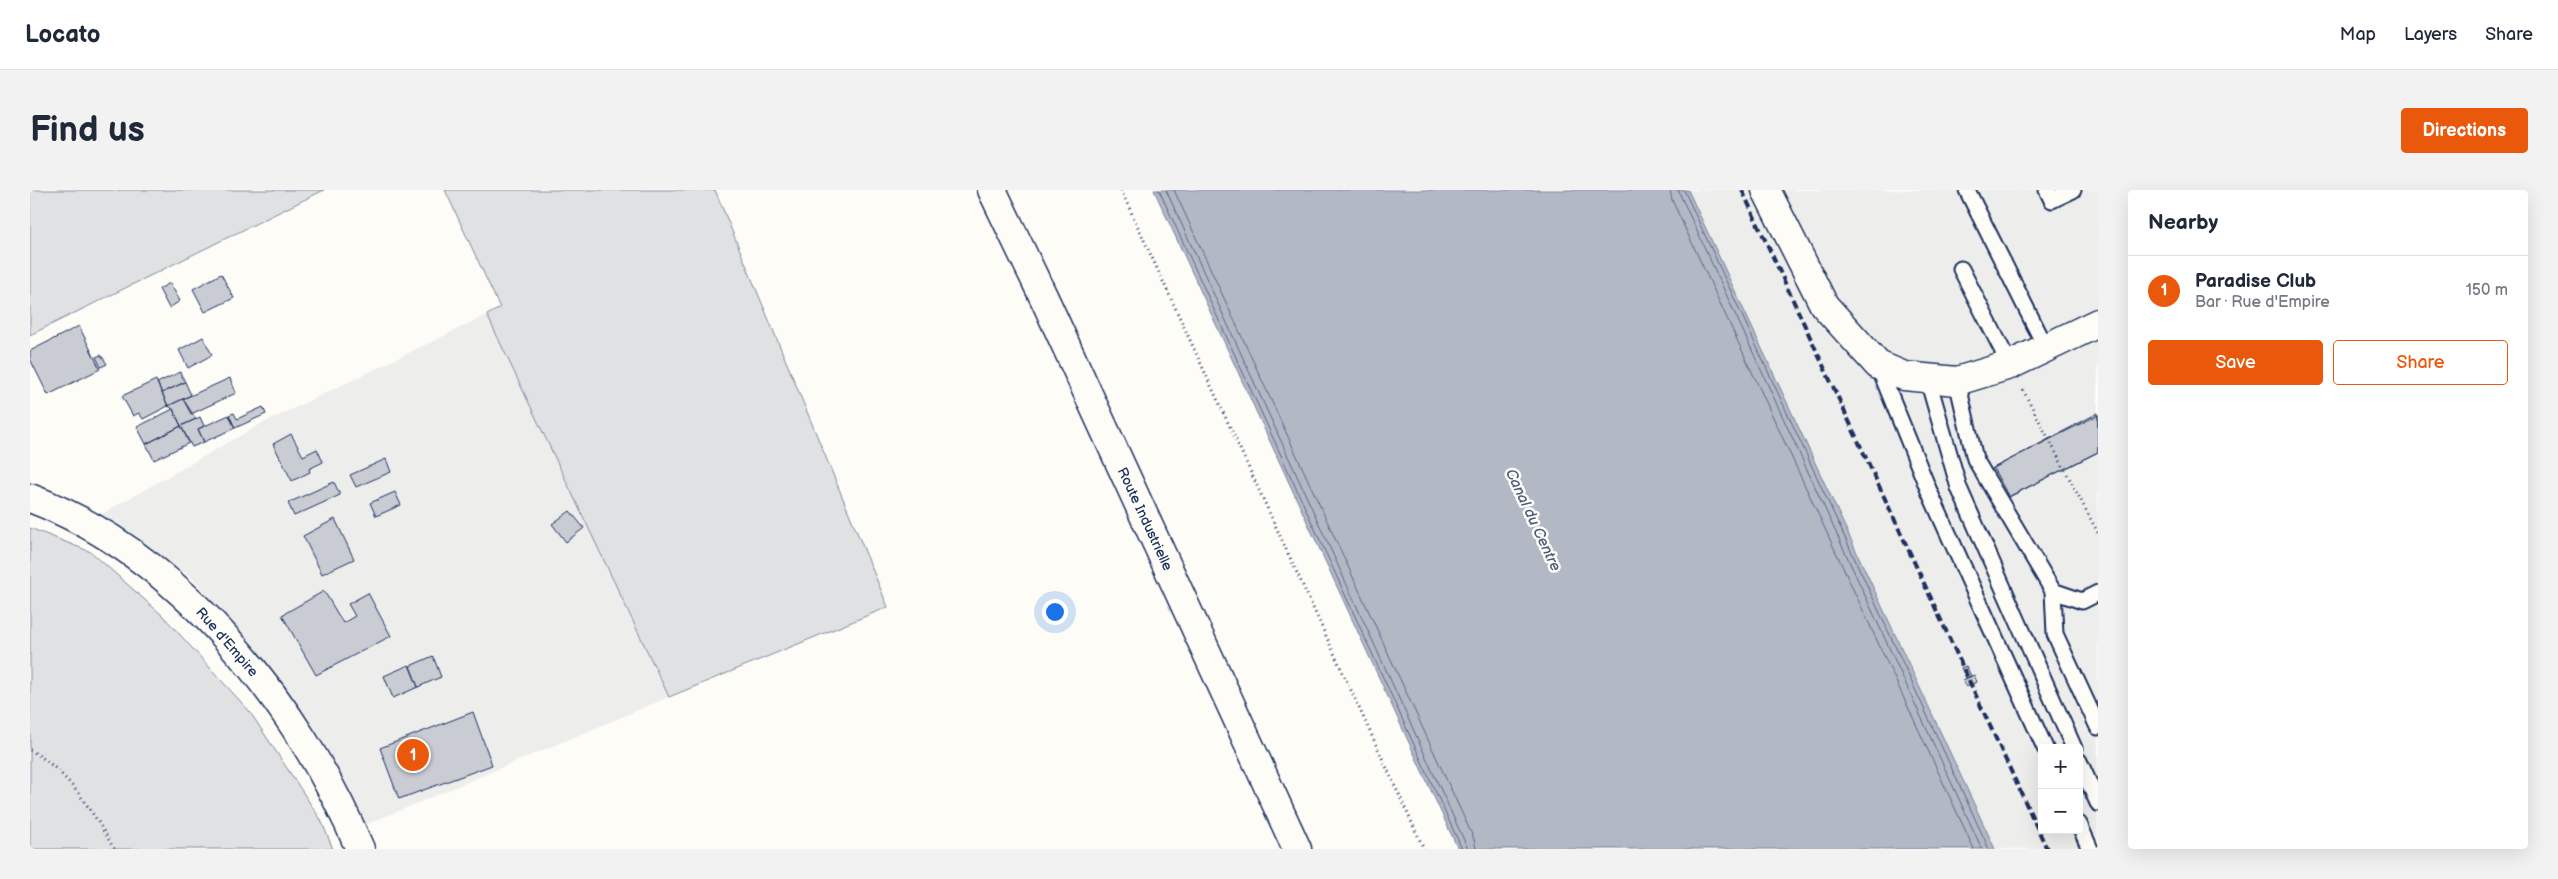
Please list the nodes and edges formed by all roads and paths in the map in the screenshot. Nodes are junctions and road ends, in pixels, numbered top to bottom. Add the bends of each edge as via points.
1 (992, 190) edge
2 (1121, 190) edge
3 (1766, 190) edge
4 (1966, 190) edge
5 (2047, 190) edge
6 (2072, 190) edge
7 (1961, 269) dead end
8 (2098, 323) edge
9 (2046, 348) junction
10 (1878, 365) junction
11 (2010, 365) junction
12 (1928, 380) junction
13 (1957, 381) junction
14 (30, 498) edge
15 (2098, 532) edge
16 (2053, 591) junction
17 (2098, 593) edge
18 (2098, 727) edge
19 (2042, 744) edge
20 (2072, 744) edge
21 (30, 750) edge
22 (2083, 770) edge
23 (2098, 803) edge
24 (2083, 833) edge
25 (114, 849) edge
26 (360, 849) edge
27 (1297, 849) edge
28 (1424, 849) edge
29 (2090, 849) edge

1 - 27 street, Route Industrielle
2 - 28 path
3 - 10 street via 1824,305
4 - 9 lane
5 - 6 lane via 2052,200
7 - 11 lane
8 - 9 street
9 - 11 street
10 - 12 street via 1904,376
10 - 19 lane via 1932,499
11 - 13 street
11 - 15 path
12 - 13 street
12 - 20 lane via 1960,488
13 - 16 lane via 1975,459
14 - 26 street, Rue d'Empire via 64,511 123,547 196,606 248,664 296,730 344,812
16 - 17 lane via 2082,601
16 - 18 lane via 2055,634
21 - 25 path via 78,792
22 - 23 lane
24 - 29 lane

